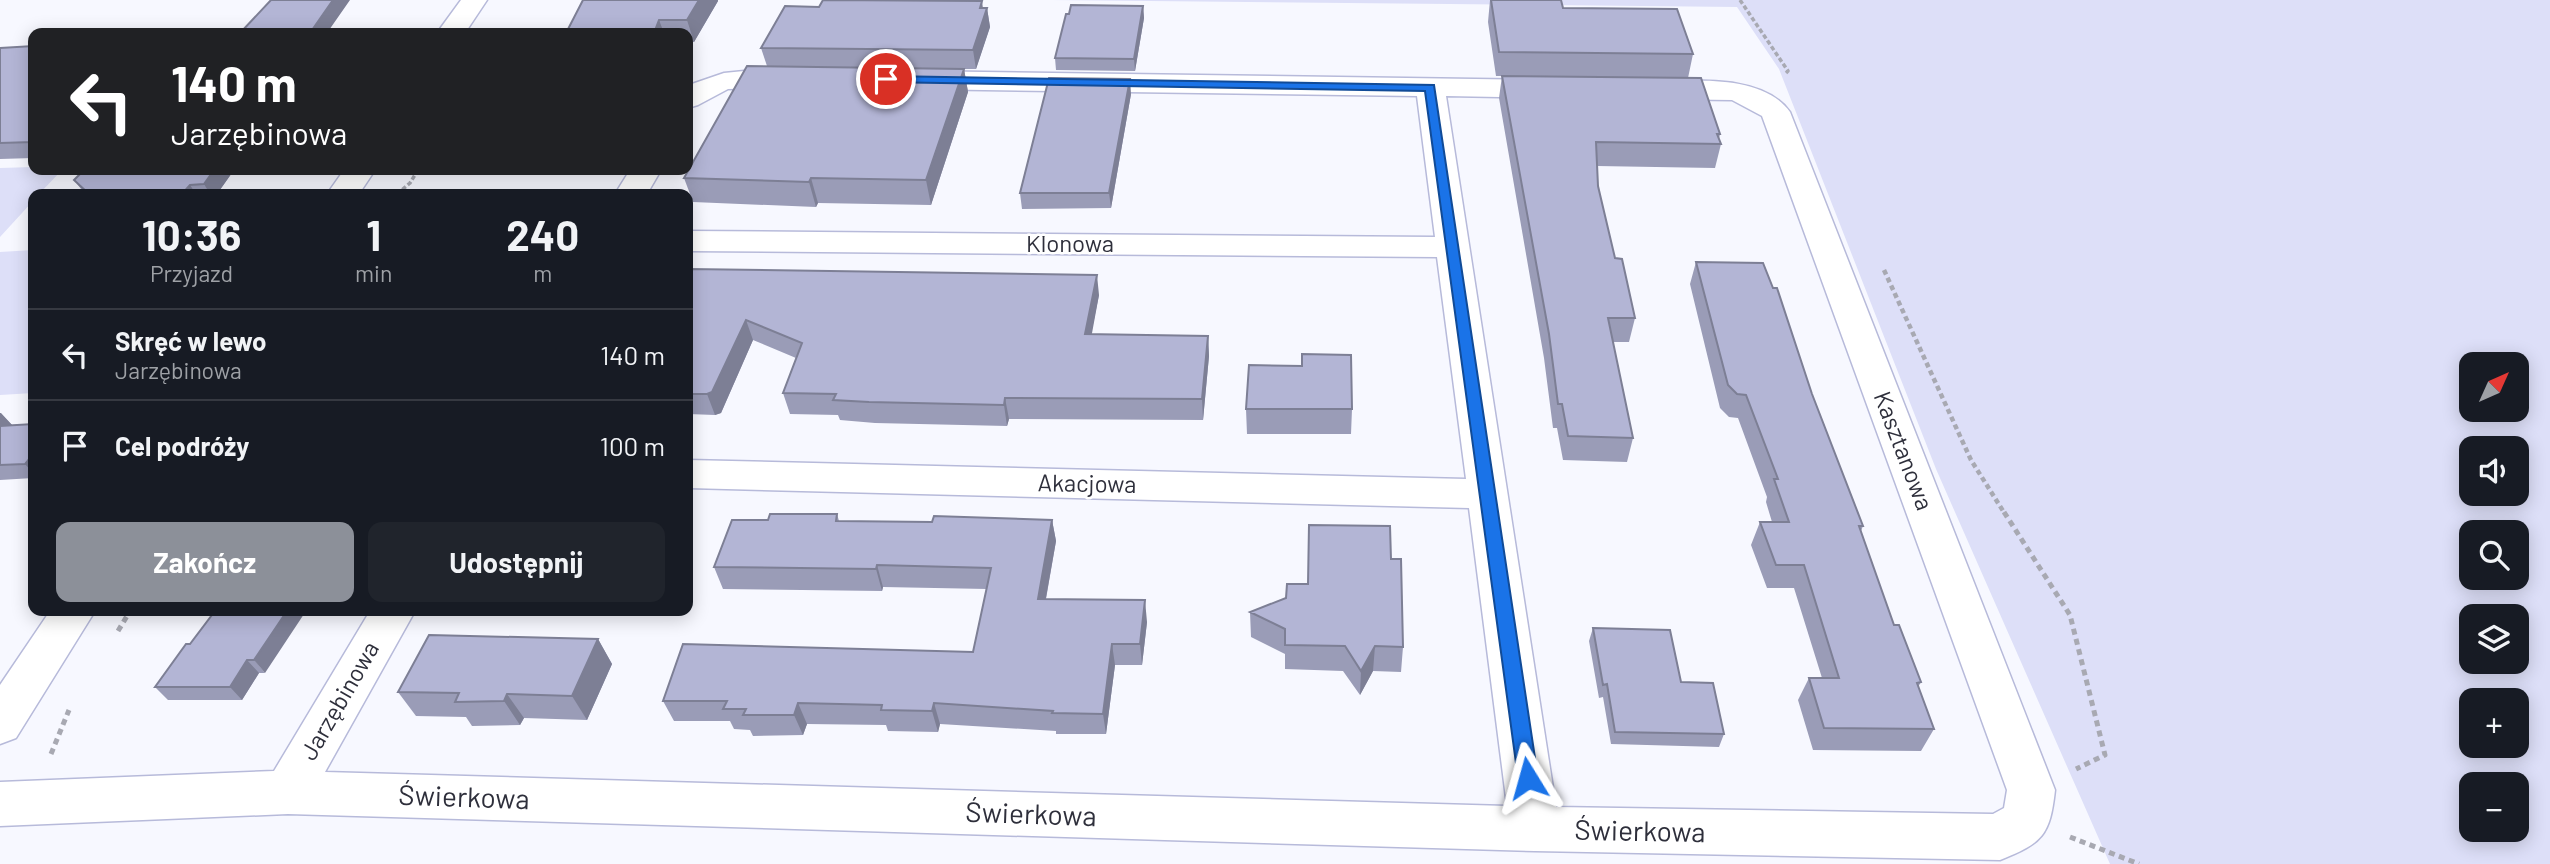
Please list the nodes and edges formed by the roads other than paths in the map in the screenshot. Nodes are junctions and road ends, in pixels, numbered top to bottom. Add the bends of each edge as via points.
1 (474, 0) edge
2 (454, 28) edge
3 (819, 79) edge
4 (888, 80) edge
5 (1430, 87) junction
6 (1580, 89) edge
7 (1620, 89) edge
8 (693, 95) edge
9 (693, 241) edge
10 (1451, 247) junction
11 (693, 474) edge
12 (1486, 494) junction
13 (70, 616) edge
14 (390, 616) edge
15 (0, 724) edge
16 (288, 792) junction
17 (13, 803) edge
18 (2029, 805) joint
19 (1535, 829) junction
20 (1680, 848) edge

1 - 2 street
3 - 8 street via 731,79
4 - 5 street
5 - 6 street
5 - 10 street
7 - 18 street, Kasztanowa via 1738,91 1775,97
9 - 10 street, Klonowa
10 - 12 street
11 - 12 street, Akacjowa
12 - 19 street
13 - 15 street
14 - 16 street, Jarzębinowa
16 - 17 street, Świerkowa
16 - 19 street, Świerkowa
18 - 20 street, Świerkowa via 2000,837
19 - 20 street, Świerkowa

